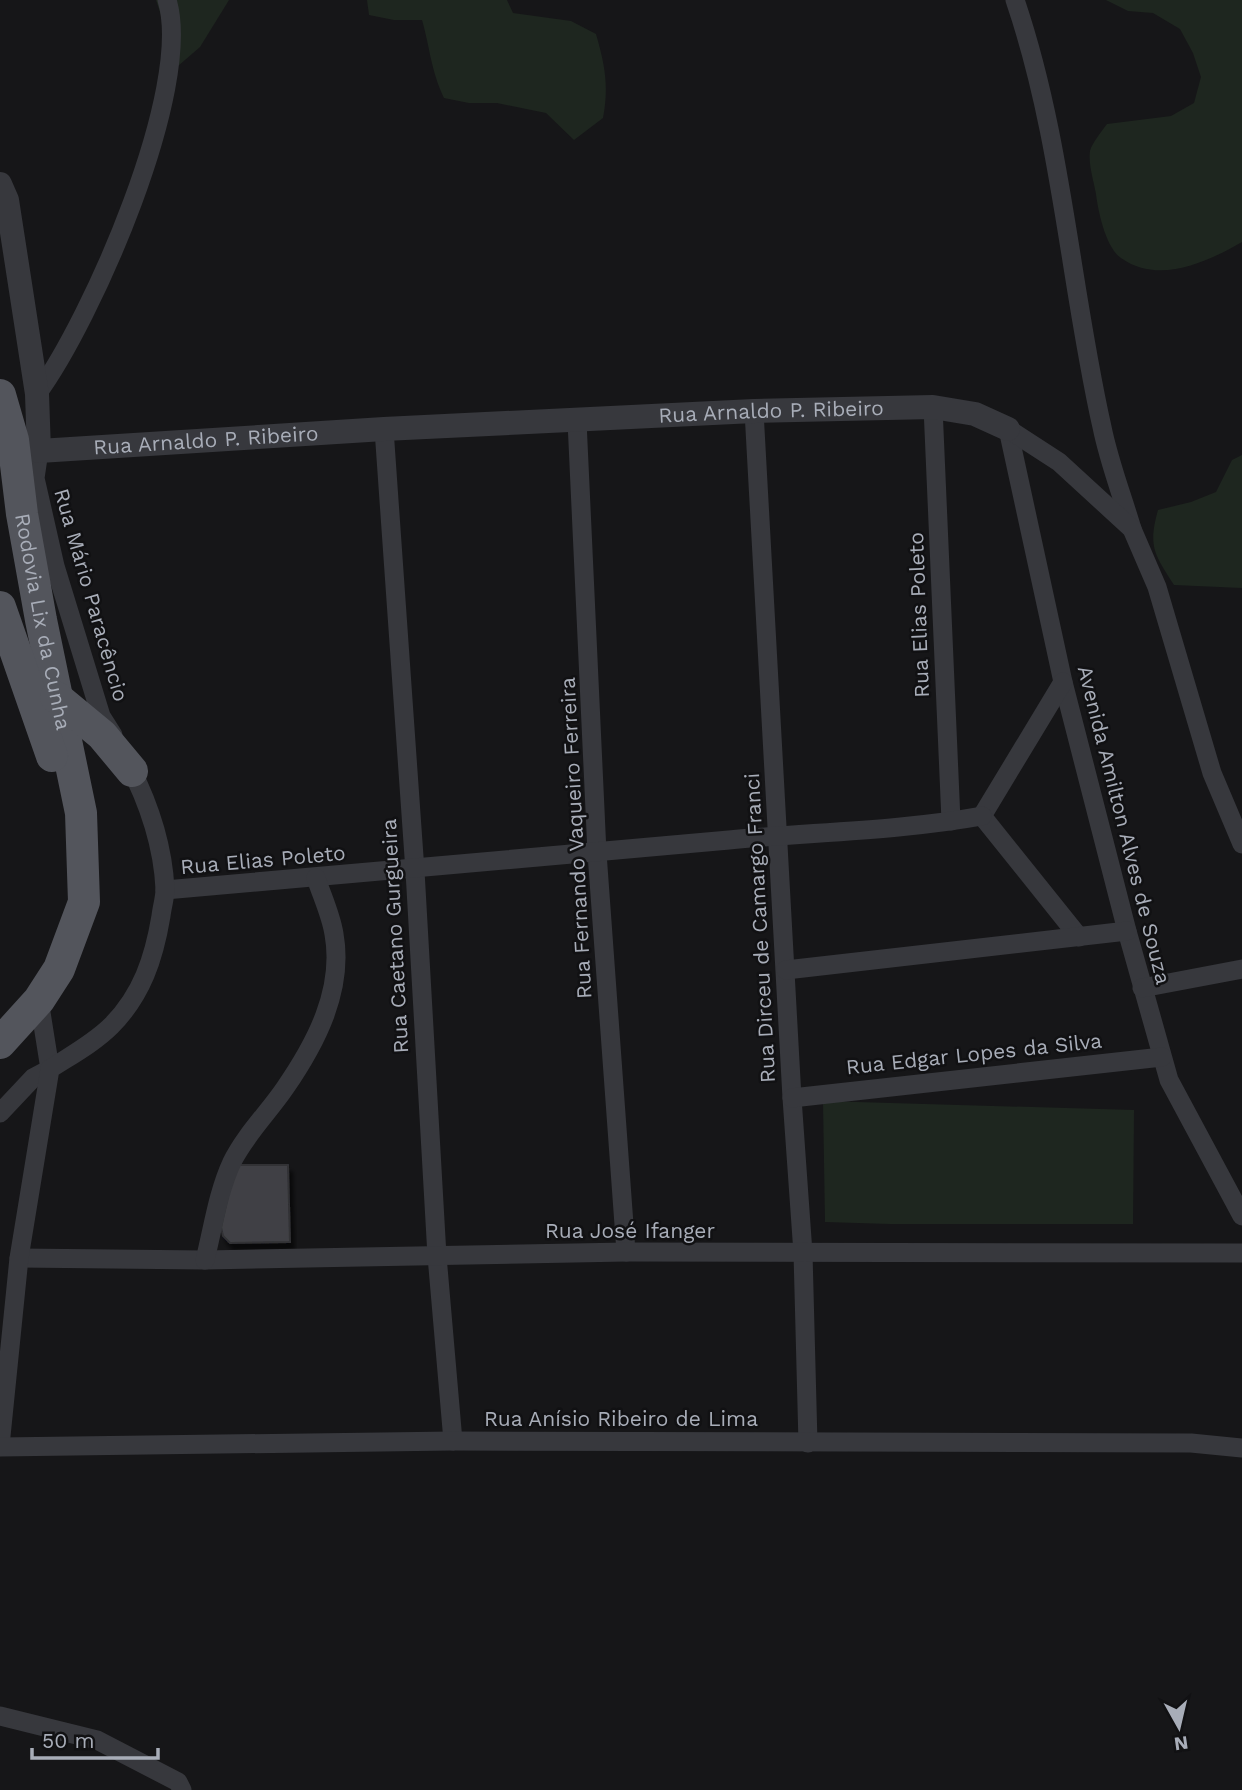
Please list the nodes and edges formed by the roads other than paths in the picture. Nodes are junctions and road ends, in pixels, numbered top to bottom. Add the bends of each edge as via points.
1 (167, 0) edge
2 (1015, 0) edge
3 (0, 184) edge
4 (37, 394) junction
5 (933, 407) junction
6 (754, 411) junction
7 (2, 421) edge
8 (577, 421) junction
9 (384, 429) junction
10 (1009, 429) junction
11 (39, 451) junction
12 (1132, 529) junction
13 (0, 607) edge
14 (1063, 681) junction
15 (56, 696) junction
16 (132, 771) junction
17 (982, 816) junction
18 (951, 821) junction
19 (777, 835) junction
20 (1242, 844) edge
21 (83, 850) junction
22 (597, 853) junction
23 (415, 871) junction
24 (316, 878) junction
25 (165, 890) junction
26 (1127, 931) junction
27 (1079, 937) junction
28 (1242, 969) edge
29 (786, 970) junction
30 (1142, 988) junction
31 (39, 1000) junction
32 (0, 1043) edge
33 (1162, 1056) junction
34 (50, 1069) junction
35 (792, 1098) junction
36 (0, 1114) edge
37 (1242, 1216) edge
38 (626, 1252) junction
39 (803, 1253) junction
40 (1242, 1254) edge
41 (437, 1256) junction
42 (19, 1258) junction
43 (205, 1260) junction
44 (453, 1441) junction
45 (808, 1443) junction
46 (0, 1447) edge
47 (1242, 1448) edge
48 (0, 1716) edge
49 (182, 1790) edge

1 - 4 street via 171,55 162,107 132,203 93,298
2 - 12 street via 1048,121 1102,429
3 - 4 street via 7,201
4 - 11 street
5 - 6 street, Rua Arnaldo P. Ribeiro
5 - 10 street, Rua Arnaldo P. Ribeiro via 975,415
5 - 18 street, Rua Elias Poleto
6 - 8 street, Rua Arnaldo P. Ribeiro
6 - 19 street, Rua Dirceu de Camargo Franci
7 - 15 main road, Rodovia Lix da Cunha via 13,440
8 - 9 street, Rua Arnaldo P. Ribeiro
8 - 22 street, Rua Fernando Vaqueiro Ferreira
9 - 11 street, Rua Arnaldo P. Ribeiro
9 - 23 street, Rua Caetano Gurgueira
10 - 12 street, Rua Arnaldo P. Ribeiro via 1059,462
10 - 14 street, Avenida Amilton Alves de Souza
11 - 16 street, Rua Mário Paracêncio via 35,478 55,566 102,716
12 - 20 street, Rua Arnaldo P. Ribeiro via 1157,587 1204,747
13 - 21 main road, Rodovia Lix da Cunha
14 - 17 street
14 - 26 street, Avenida Amilton Alves de Souza
15 - 16 main road via 102,735
15 - 21 main road, Rodovia Lix da Cunha
16 - 25 street, Rua Mário Paracêncio via 152,824
17 - 18 street, Rua Elias Poleto
17 - 27 street
18 - 19 street, Rua Elias Poleto
19 - 22 street, Rua Elias Poleto
19 - 29 street, Rua Dirceu de Camargo Franci
21 - 31 main road, Rodovia Lix da Cunha via 83,902 59,969
22 - 23 street, Rua Elias Poleto
22 - 38 street, Rua Fernando Vaqueiro Ferreira
23 - 24 street, Rua Elias Poleto
23 - 41 street, Rua Caetano Gurgueira
24 - 25 street, Rua Elias Poleto
24 - 43 street via 334,932 334,992 316,1037 232,1162
25 - 34 street, Rua Mário Paracêncio via 153,954 131,1002 110,1027
26 - 27 street
26 - 30 street, Avenida Amilton Alves de Souza
27 - 29 street
28 - 30 street
29 - 35 street, Rua Dirceu de Camargo Franci
30 - 33 street, Avenida Amilton Alves de Souza
31 - 32 main road, Rodovia Lix da Cunha
31 - 34 street
33 - 35 street, Rua Edgar Lopes da Silva
33 - 37 street, Avenida Amilton Alves de Souza via 1169,1080
34 - 36 street, Rua Mário Paracêncio via 33,1078
34 - 42 street
35 - 39 street, Rua Dirceu de Camargo Franci
38 - 39 street, Rua José Ifanger
38 - 41 street, Rua José Ifanger
39 - 40 street, Rua José Ifanger
39 - 45 street, Rua Dirceu de Camargo Franci
41 - 43 street, Rua José Ifanger
41 - 44 street, Rua Caetano Gurgueira
42 - 43 street, Rua José Ifanger
42 - 46 street
44 - 45 street, Rua Anísio Ribeiro de Lima
44 - 46 street, Rua Anísio Ribeiro de Lima
45 - 47 street, Rua Anísio Ribeiro de Lima via 1191,1443
48 - 49 street via 97,1740 178,1782

